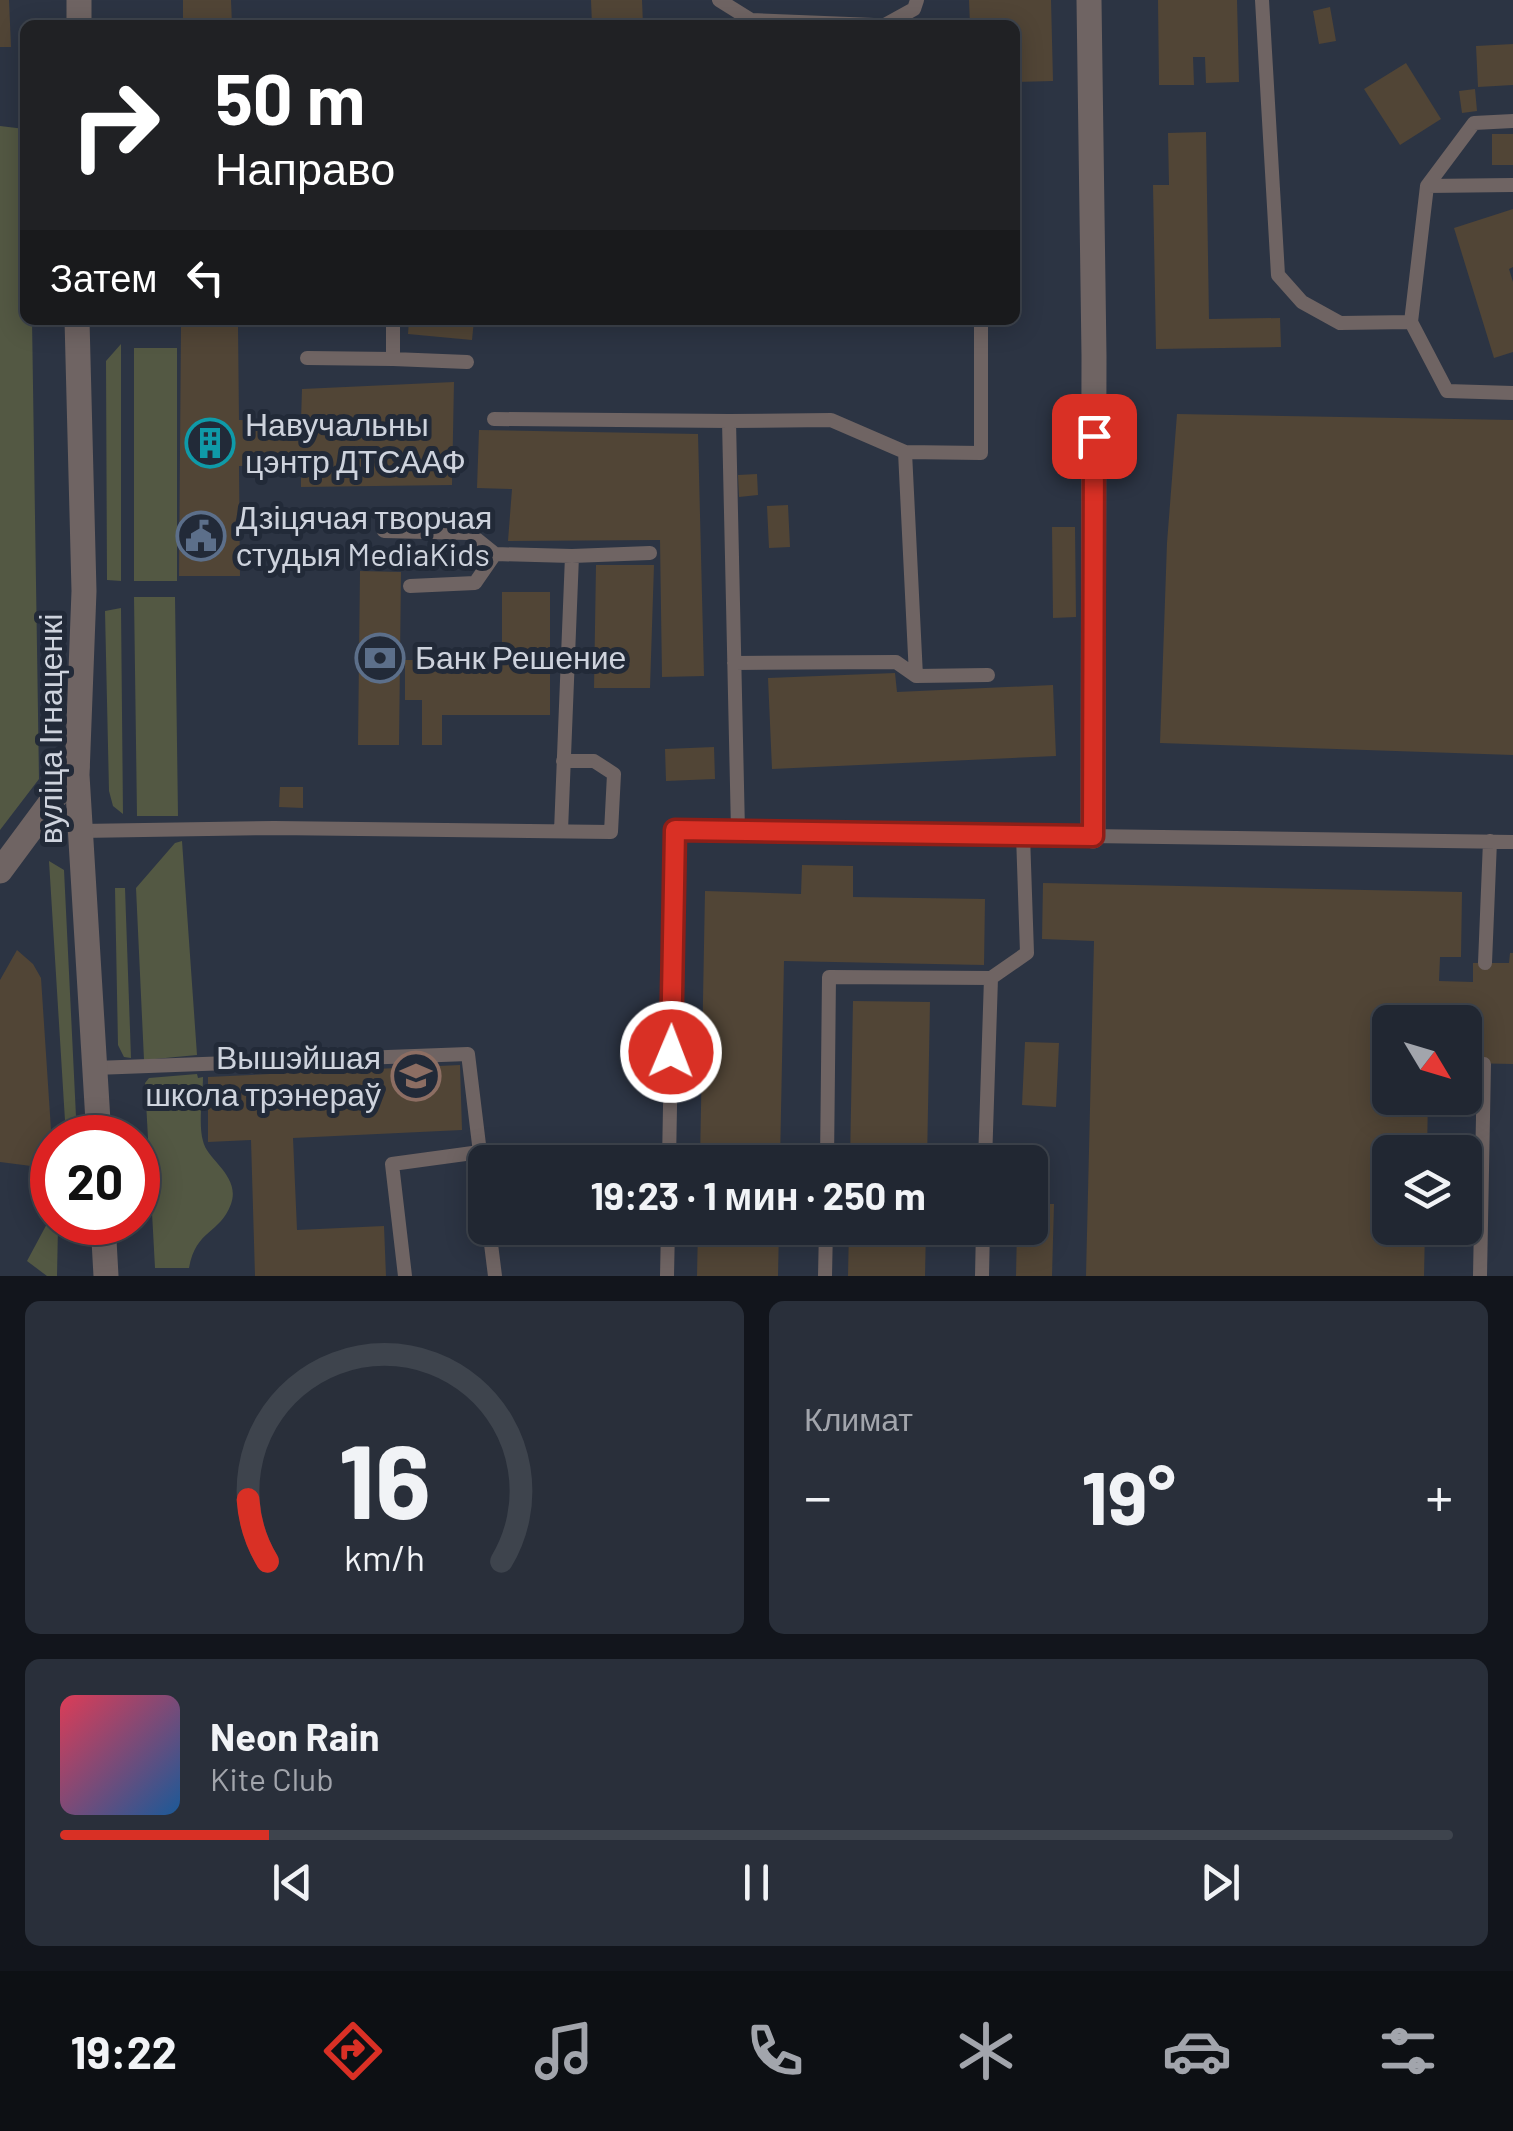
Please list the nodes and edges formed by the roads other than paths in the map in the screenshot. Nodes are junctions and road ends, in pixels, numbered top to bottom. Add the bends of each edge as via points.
1 (718, 0) edge
2 (917, 0) edge
3 (1088, 0) edge
4 (1262, 0) edge
5 (751, 20) edge
6 (893, 20) edge
7 (1513, 121) edge
8 (1513, 185) edge
9 (1428, 186) junction
10 (1411, 322) junction
11 (78, 325) edge
12 (393, 325) edge
13 (981, 325) edge
14 (308, 358) dead end
15 (394, 359) junction
16 (468, 362) dead end
17 (1513, 393) edge
18 (494, 418) dead end
19 (728, 421) junction
20 (905, 452) junction
21 (384, 531) dead end
22 (650, 552) dead end
23 (495, 554) junction
24 (572, 556) junction
25 (410, 586) dead end
26 (734, 663) junction
27 (988, 675) dead end
28 (916, 676) junction
29 (563, 761) junction
30 (78, 767) junction
31 (49, 805) junction
32 (80, 824) junction
33 (561, 831) junction
34 (738, 831) junction
35 (1023, 835) junction
36 (1093, 836) junction
37 (1490, 841) junction
38 (1513, 842) edge
39 (0, 871) edge
40 (1485, 963) dead end
41 (991, 978) junction
42 (1484, 1064) dead end
43 (95, 1068) junction
44 (97, 1115) edge
45 (479, 1145) edge
46 (669, 1145) edge
47 (827, 1145) edge
48 (986, 1145) edge
49 (468, 1154) edge
50 (104, 1245) edge
51 (491, 1245) edge
52 (668, 1245) edge
53 (826, 1245) edge
54 (983, 1245) edge
55 (106, 1276) edge
56 (405, 1276) edge
57 (495, 1276) edge
58 (667, 1276) edge
59 (826, 1276) edge
60 (982, 1276) edge
61 (1480, 1276) edge

1 - 5 lane
2 - 6 lane
3 - 36 street
4 - 10 lane via 1278,275 1302,302 1340,323
7 - 9 lane via 1474,123
8 - 9 lane
9 - 10 lane
10 - 17 lane via 1447,391
11 - 30 street, вуліца Ігнаценкі via 84,590
12 - 15 lane
13 - 20 lane via 981,453
14 - 15 lane
15 - 16 lane
18 - 19 lane
19 - 20 lane via 831,420
19 - 26 lane
20 - 28 lane
21 - 23 lane via 469,533
22 - 24 lane
23 - 24 lane
23 - 25 lane via 475,583
24 - 29 lane
26 - 28 lane via 896,662
26 - 34 lane
27 - 28 lane
29 - 33 lane
29 - 33 lane via 594,761 614,774 611,832
30 - 31 street
30 - 32 street, вуліца Ігнаценкі
31 - 32 street via 73,805
31 - 39 street
32 - 33 lane
32 - 43 street, вуліца Ігнаценкі
34 - 35 lane
34 - 46 lane via 675,830
35 - 36 lane
35 - 41 lane via 1027,953
36 - 37 lane
37 - 38 lane
37 - 40 lane
41 - 47 lane via 829,977
41 - 48 lane
42 - 61 lane
43 - 44 street, вуліца Ігнаценкі
43 - 45 lane via 468,1054
49 - 56 lane via 392,1164
50 - 55 street
51 - 57 lane
52 - 58 lane
53 - 59 lane
54 - 60 lane

